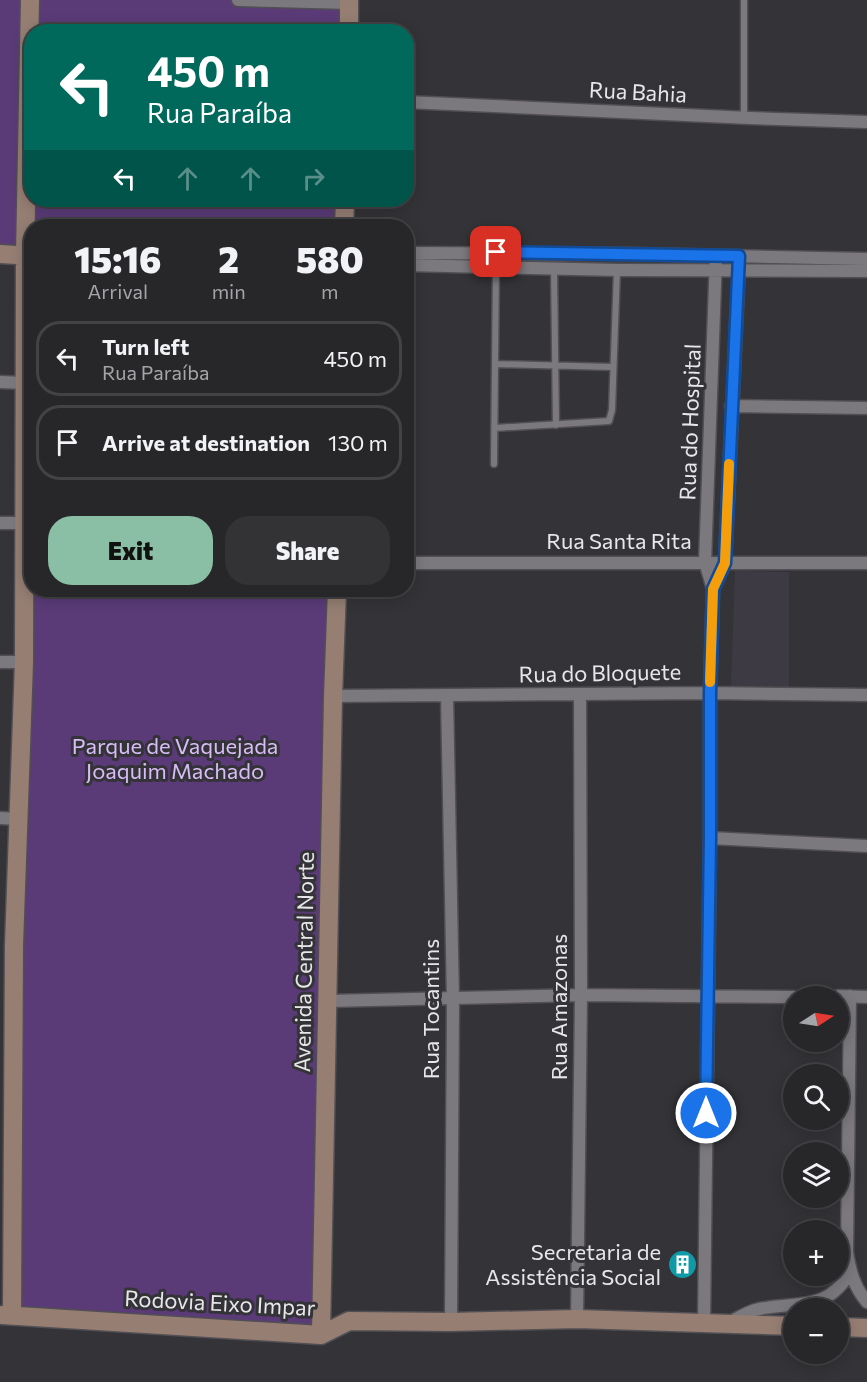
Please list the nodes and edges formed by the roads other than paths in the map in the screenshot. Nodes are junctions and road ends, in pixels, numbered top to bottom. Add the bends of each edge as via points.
1 (30, 0) edge
2 (238, 0) edge
3 (256, 0) edge
4 (744, 0) edge
5 (349, 2) edge
6 (30, 24) edge
7 (349, 24) edge
8 (414, 102) edge
9 (744, 118) junction
10 (867, 122) edge
11 (0, 245) edge
12 (24, 250) edge
13 (24, 252) edge
14 (496, 252) junction
15 (414, 253) edge
16 (0, 255) edge
17 (716, 256) junction
18 (739, 256) junction
19 (867, 259) edge
20 (414, 265) edge
21 (496, 267) junction
22 (554, 268) junction
23 (617, 270) junction
24 (717, 270) junction
25 (738, 270) junction
26 (867, 271) edge
27 (495, 364) junction
28 (555, 366) junction
29 (613, 367) junction
30 (0, 382) edge
31 (24, 383) edge
32 (731, 406) junction
33 (867, 408) edge
34 (556, 425) junction
35 (495, 428) junction
36 (494, 464) dead end
37 (0, 523) edge
38 (24, 523) edge
39 (705, 562) junction
40 (414, 563) edge
41 (725, 563) junction
42 (867, 563) edge
43 (713, 589) junction
44 (24, 597) edge
45 (337, 597) edge
46 (0, 662) edge
47 (24, 662) junction
48 (710, 693) junction
49 (580, 694) junction
50 (867, 695) edge
51 (333, 696) junction
52 (447, 696) junction
53 (0, 818) edge
54 (19, 819) junction
55 (710, 838) junction
56 (867, 846) edge
57 (7, 944) edge
58 (581, 996) junction
59 (849, 996) edge
60 (707, 997) junction
61 (783, 997) edge
62 (867, 997) edge
63 (453, 1000) junction
64 (328, 1001) junction
65 (845, 1052) edge
66 (7, 1078) edge
67 (850, 1272) junction
68 (867, 1302) edge
69 (6, 1315) edge
70 (578, 1319) junction
71 (451, 1322) junction
72 (704, 1323) junction
73 (727, 1324) junction
74 (783, 1326) edge
75 (849, 1327) edge
76 (867, 1328) edge
77 (321, 1335) junction

1 - 6 street
2 - 3 street
3 - 5 street
4 - 9 lane
5 - 7 street
8 - 9 street, Rua Bahia
9 - 10 street, Rua Bahia
11 - 12 street
13 - 16 street
14 - 15 street
14 - 17 street
14 - 21 lane
17 - 18 street
17 - 24 street, Rua do Hospital
18 - 19 street
18 - 25 street, Rua do Hospital
20 - 21 street
21 - 22 street
21 - 27 lane
22 - 23 street
22 - 28 lane
23 - 24 street
23 - 29 lane
24 - 25 street
24 - 39 street, Rua do Hospital
25 - 26 street
25 - 32 street, Rua do Hospital
27 - 28 lane
27 - 35 lane
28 - 29 lane
28 - 34 lane
29 - 34 lane via 609,421
30 - 31 street
32 - 33 street
32 - 41 street, Rua do Hospital
34 - 35 lane
35 - 36 lane
37 - 38 street
39 - 40 street, Rua Santa Rita
39 - 41 street, Rua Santa Rita
39 - 43 street, Rua do Hospital
41 - 42 street, Rua Santa Rita
41 - 43 street, Rua do Hospital
43 - 48 street, Rua do Hospital
44 - 47 street
45 - 51 street, Avenida Central Norte
46 - 47 street
47 - 54 street
48 - 49 street, Rua do Bloquete
48 - 50 street, Rua do Bloquete
48 - 55 street, Rua do Hospital
49 - 52 street, Rua do Bloquete
49 - 58 street, Rua Amazonas
51 - 52 street, Rua do Bloquete
51 - 64 street, Avenida Central Norte
52 - 63 street, Rua Tocantins
53 - 54 street
54 - 57 street
55 - 56 street
55 - 60 street, Rua do Hospital
57 - 66 street
58 - 60 street
58 - 63 street
58 - 70 street, Rua Amazonas
59 - 62 street
60 - 61 street
60 - 72 street, Rua do Hospital
63 - 64 street
63 - 71 street, Rua Tocantins
64 - 77 street, Avenida Central Norte
65 - 67 street
66 - 69 street
67 - 68 street
67 - 73 street via 842,1287 815,1302 753,1311
69 - 77 street, Rodovia Eixo Impar
70 - 71 street, Rodovia Eixo Impar
70 - 72 street, Rodovia Eixo Impar
71 - 77 street, Rodovia Eixo Impar via 349,1321
72 - 73 street, Rodovia Eixo Impar
73 - 74 street, Rodovia Eixo Impar
75 - 76 street

